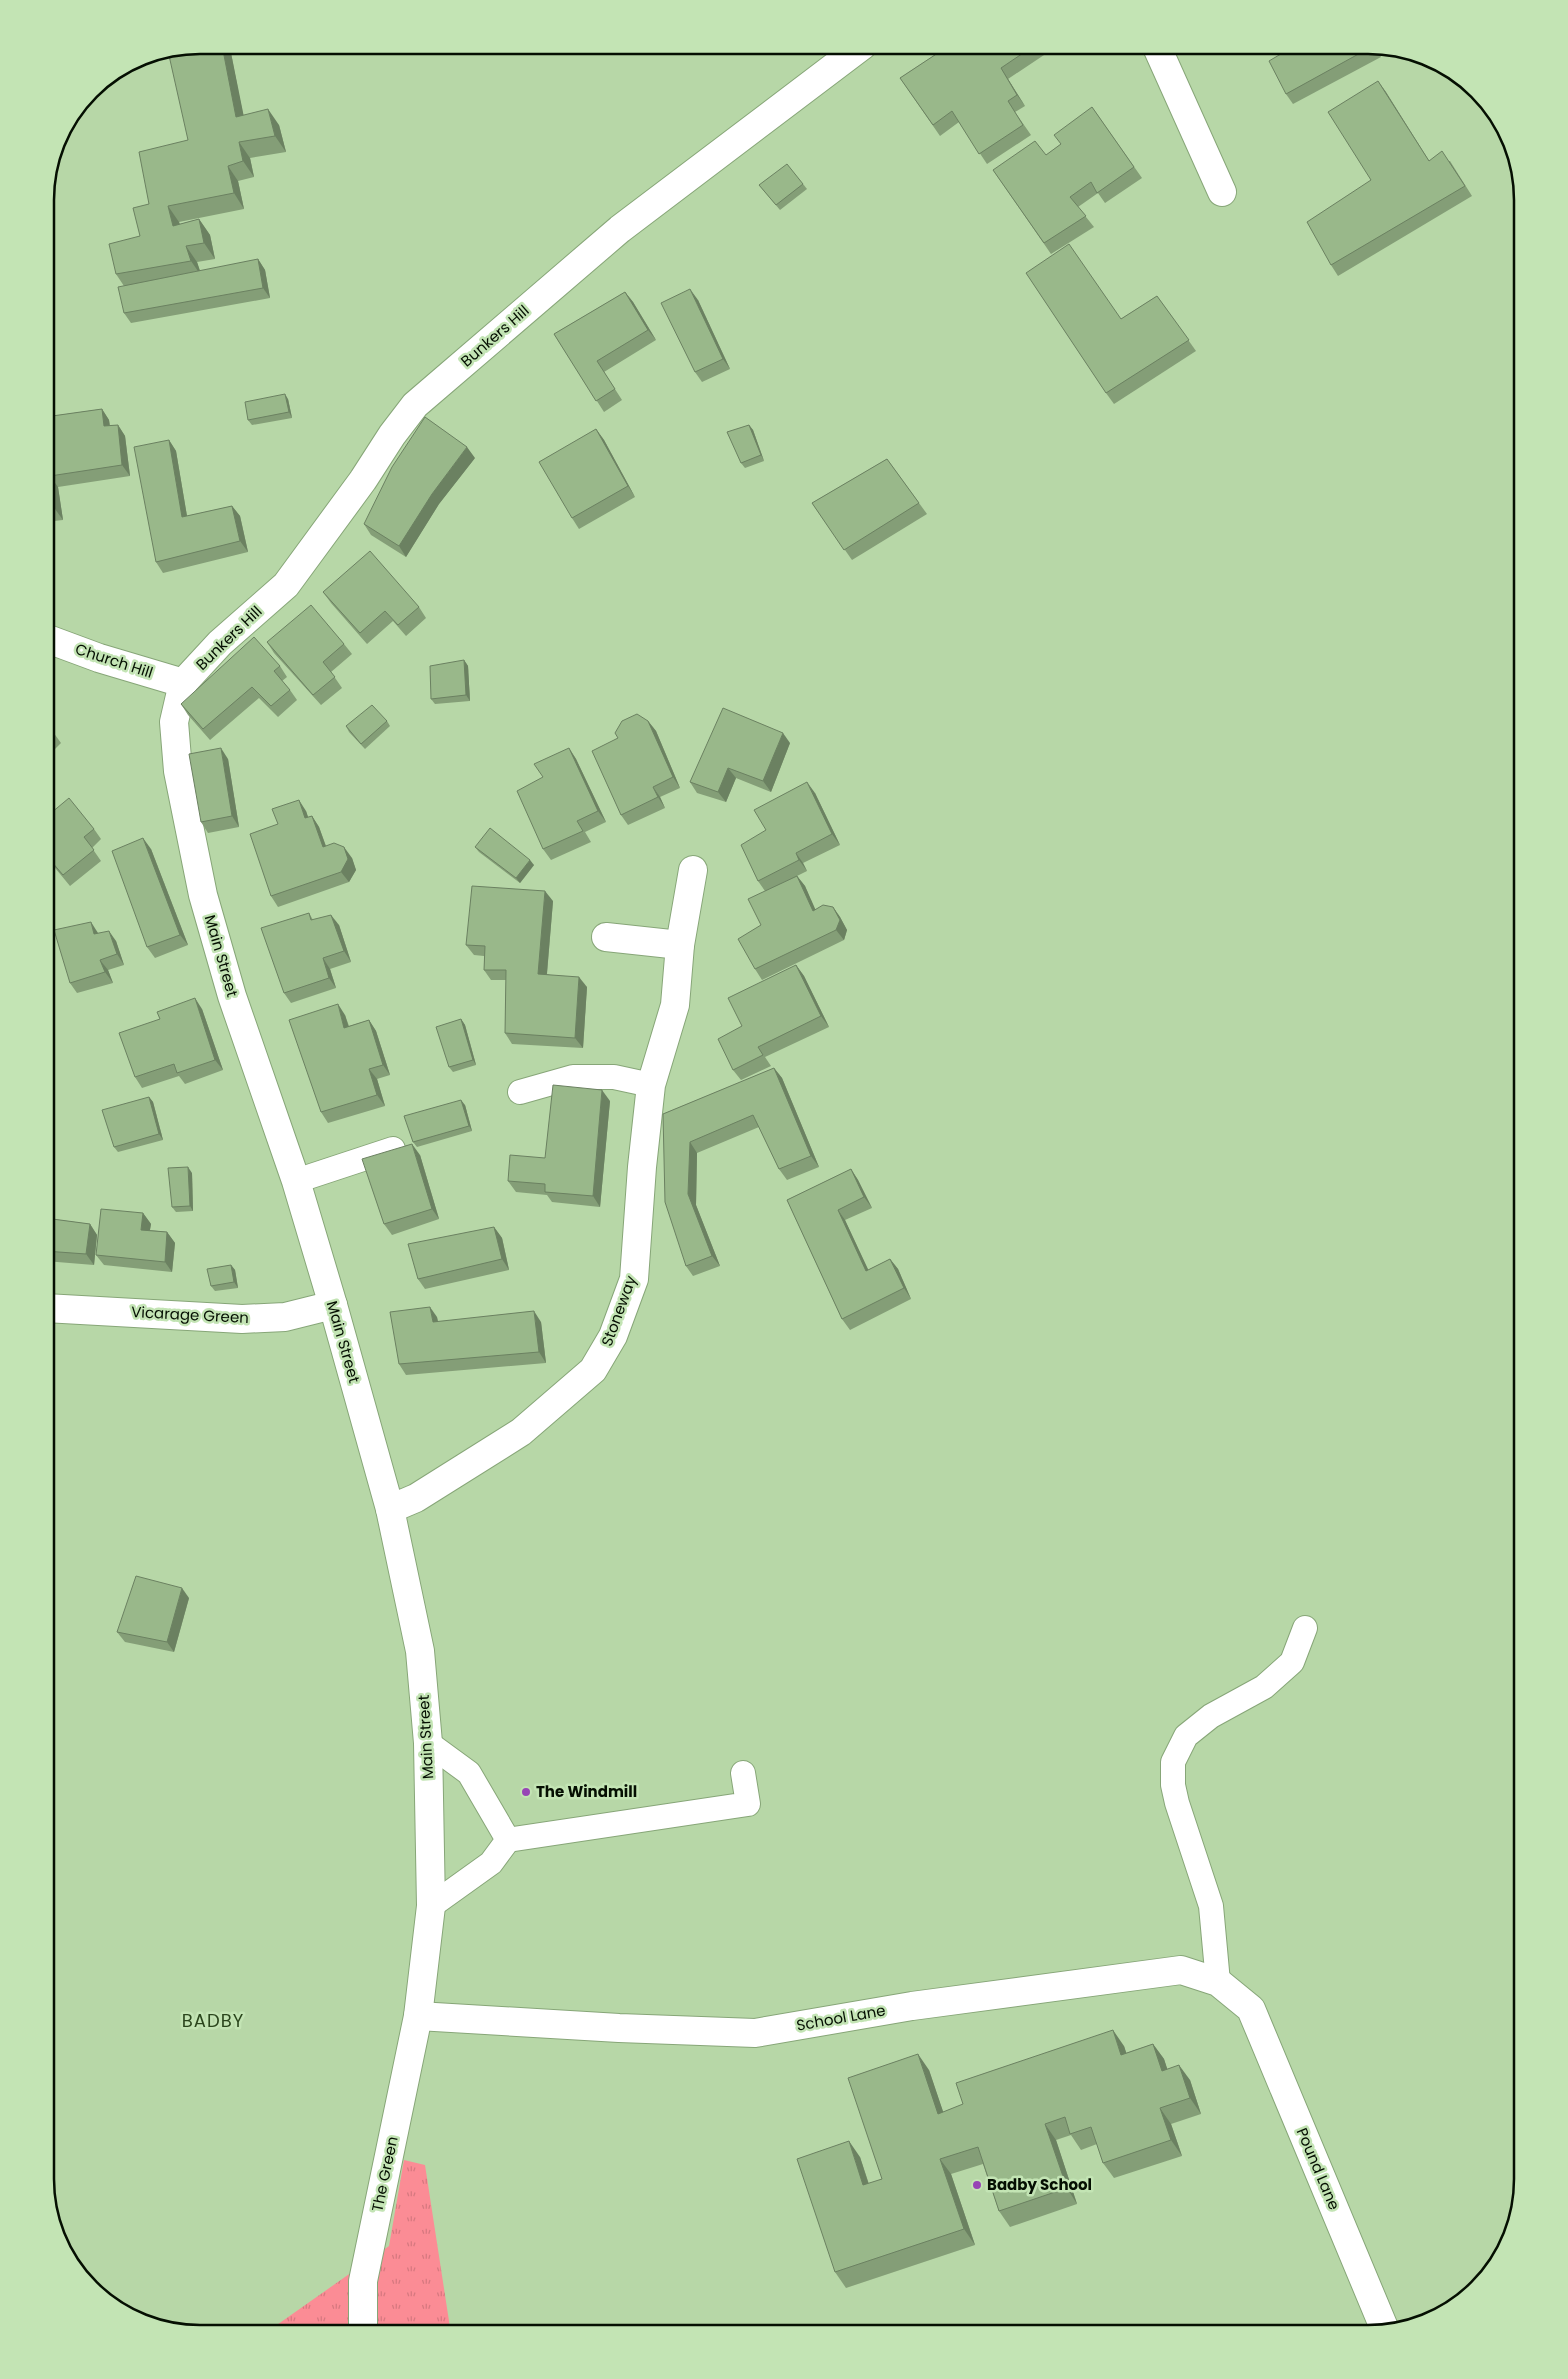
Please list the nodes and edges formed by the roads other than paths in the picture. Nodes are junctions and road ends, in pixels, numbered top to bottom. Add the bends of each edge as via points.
1 (852, 54) edge
2 (1160, 54) edge
3 (1222, 192) dead end
4 (54, 641) edge
5 (183, 683) junction
6 (694, 870) dead end
7 (606, 937) dead end
8 (680, 945) junction
9 (651, 1085) junction
10 (520, 1092) dead end
11 (393, 1149) edge
12 (296, 1181) junction
13 (333, 1305) junction
14 (54, 1309) edge
15 (390, 1508) junction
16 (1305, 1628) dead end
17 (428, 1743) junction
18 (743, 1773) dead end
19 (508, 1840) junction
20 (431, 1906) junction
21 (1218, 1982) junction
22 (1251, 2009) joint
23 (418, 2016) junction
24 (1383, 2324) edge
25 (364, 2325) edge

1 - 5 street, Bunkers Hill via 620,229 415,405 286,584 220,643
2 - 3 street
4 - 5 street, Church Hill
5 - 12 street, Main Street via 174,722 178,771 203,895 232,996
6 - 8 street, Stoneway
7 - 8 street
8 - 9 street, Stoneway via 675,1005
9 - 10 lane via 614,1077 573,1077
9 - 15 street, Stoneway via 634,1279 613,1336 593,1370 521,1432 416,1498
11 - 12 lane
12 - 13 street, Main Street
13 - 14 street, Vicarage Green via 285,1317 242,1319
13 - 15 street, Main Street
15 - 17 street, Main Street via 420,1651
16 - 21 lane via 1292,1662 1264,1687 1211,1716 1186,1736 1172,1762 1177,1804 1212,1906
17 - 19 lane via 468,1773
17 - 20 street, Main Street
18 - 19 lane via 748,1804
19 - 20 lane via 491,1863
20 - 23 street, Main Street
21 - 22 street, School Lane
21 - 23 street, School Lane via 1181,1970 912,2006 755,2033
22 - 24 street, Pound Lane
23 - 25 street, The Green via 363,2281

